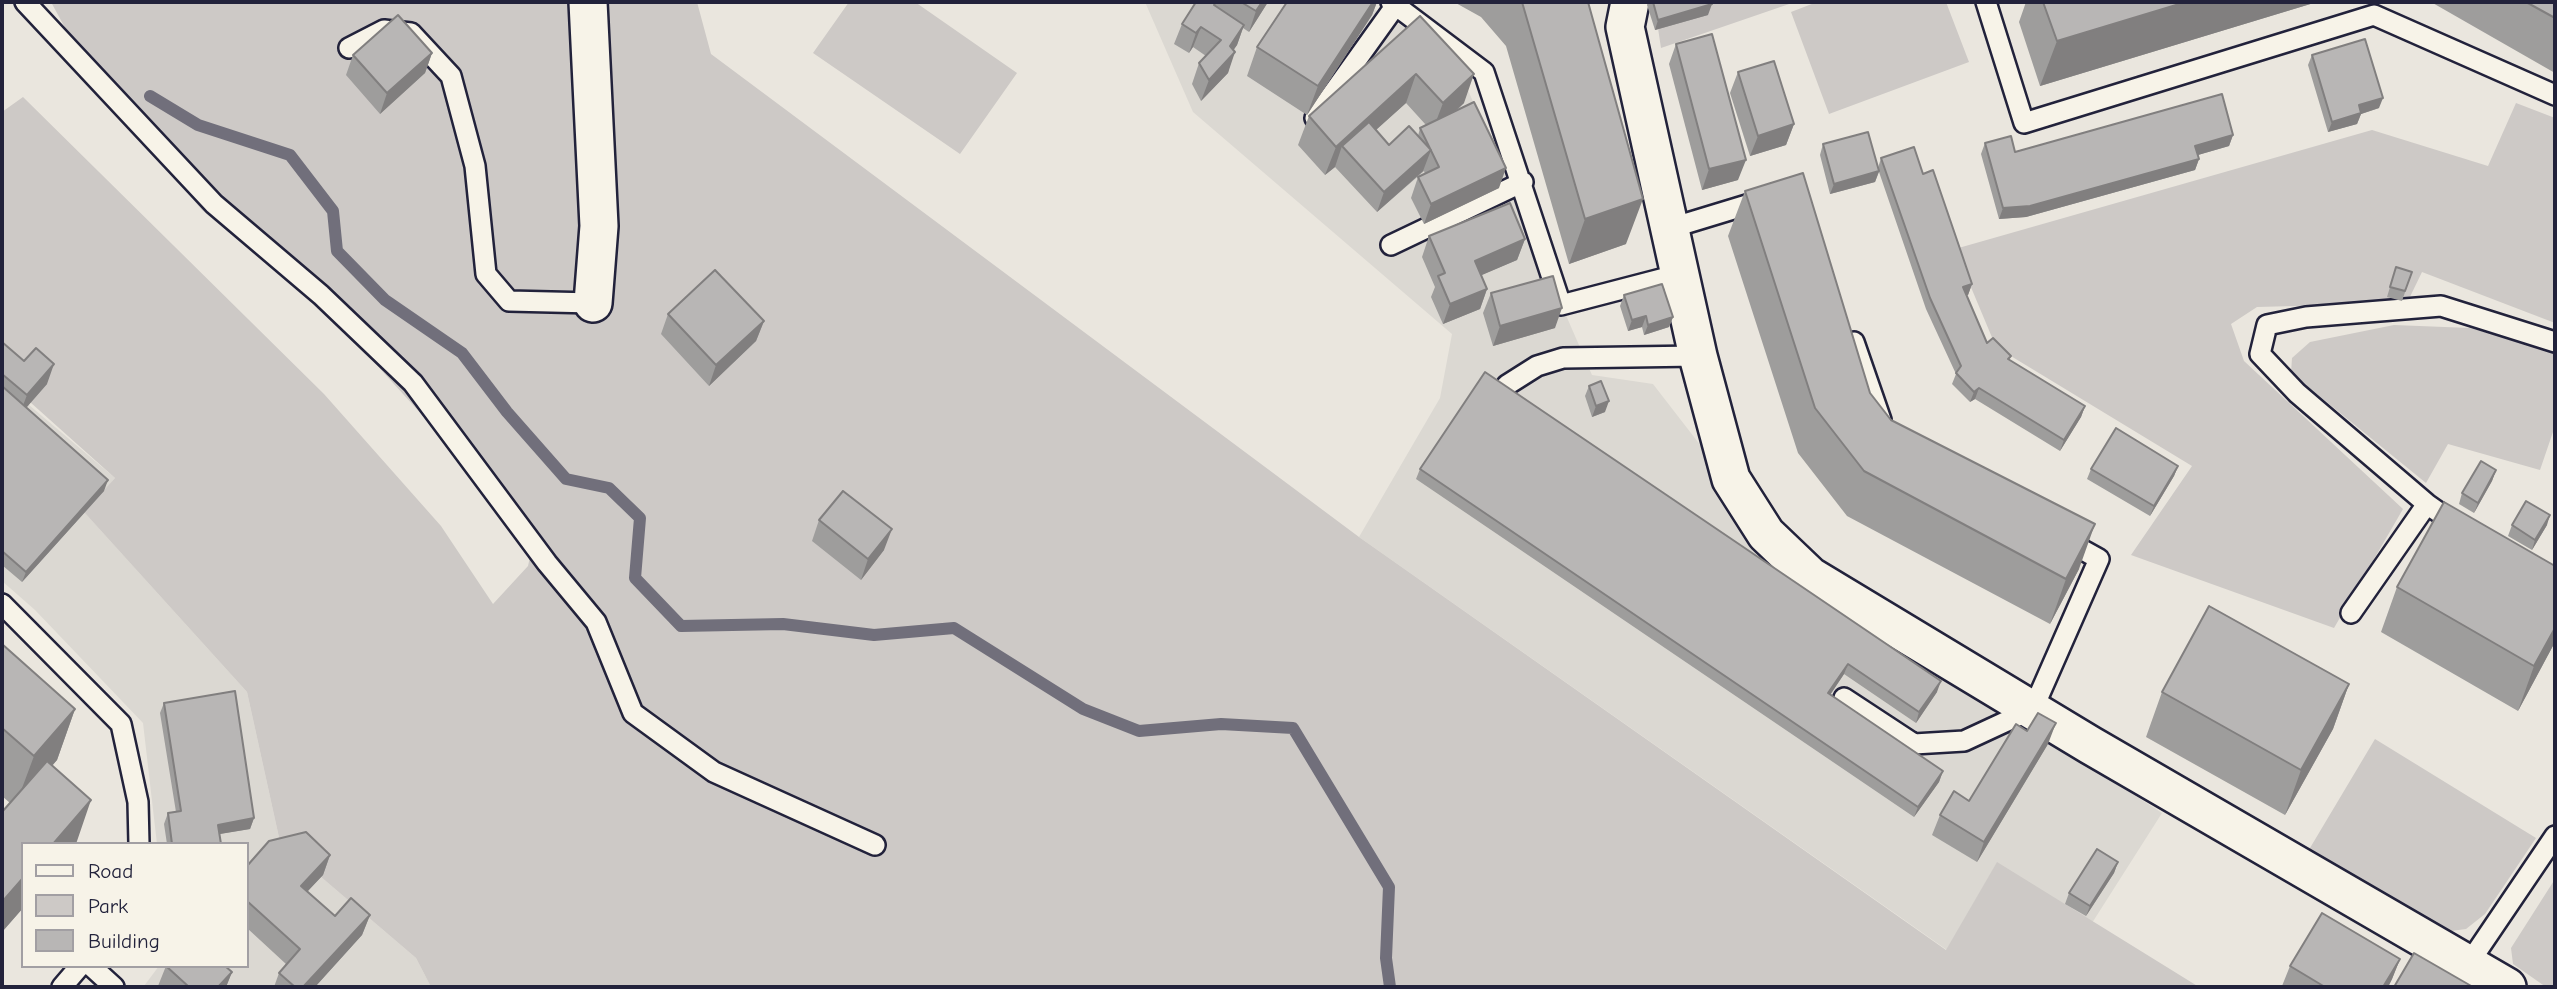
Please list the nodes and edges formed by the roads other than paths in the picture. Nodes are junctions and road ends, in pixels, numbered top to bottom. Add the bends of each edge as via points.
1 (24, 2) edge
2 (588, 2) edge
3 (1630, 2) edge
4 (1986, 2) edge
5 (1393, 3) edge
6 (349, 48) dead end
7 (2555, 95) edge
8 (1308, 127) edge
9 (1523, 182) junction
10 (1776, 196) edge
11 (1671, 228) junction
12 (1391, 245) dead end
13 (1680, 274) junction
14 (593, 303) joint
15 (1846, 321) edge
16 (2555, 342) edge
17 (1698, 356) junction
18 (1507, 385) edge
19 (1888, 439) edge
20 (2427, 505) junction
21 (2040, 526) edge
22 (2480, 542) edge
23 (2, 604) edge
24 (2351, 612) dead end
25 (1844, 698) dead end
26 (2033, 709) junction
27 (2555, 836) edge
28 (139, 842) edge
29 (876, 845) dead end
30 (2469, 963) junction
31 (78, 968) edge
32 (93, 968) edge
33 (62, 987) edge
34 (114, 987) edge
35 (2507, 987) edge

1 - 29 lane via 214,204 321,295 413,383 596,622 633,713 714,772
2 - 14 street via 599,226
3 - 11 street via 1625,27
4 - 7 lane via 2024,123 2374,15
5 - 8 lane
5 - 9 lane via 1484,72
6 - 14 lane via 384,30 411,33 450,76 475,166 486,274 509,301
9 - 12 lane
9 - 13 lane via 1561,305
10 - 11 lane
11 - 13 street
13 - 17 street
15 - 19 lane
16 - 20 lane via 2441,306 2306,317 2267,325 2260,354 2297,393
17 - 18 lane via 1563,358 1537,366
17 - 26 street via 1731,479 1766,534 1810,576
20 - 22 lane
20 - 24 lane
21 - 26 lane via 2099,559
23 - 28 lane via 121,724 138,802
25 - 26 lane via 1913,744 1964,741
26 - 30 street
27 - 30 lane
30 - 35 street
31 - 33 lane
32 - 34 lane

